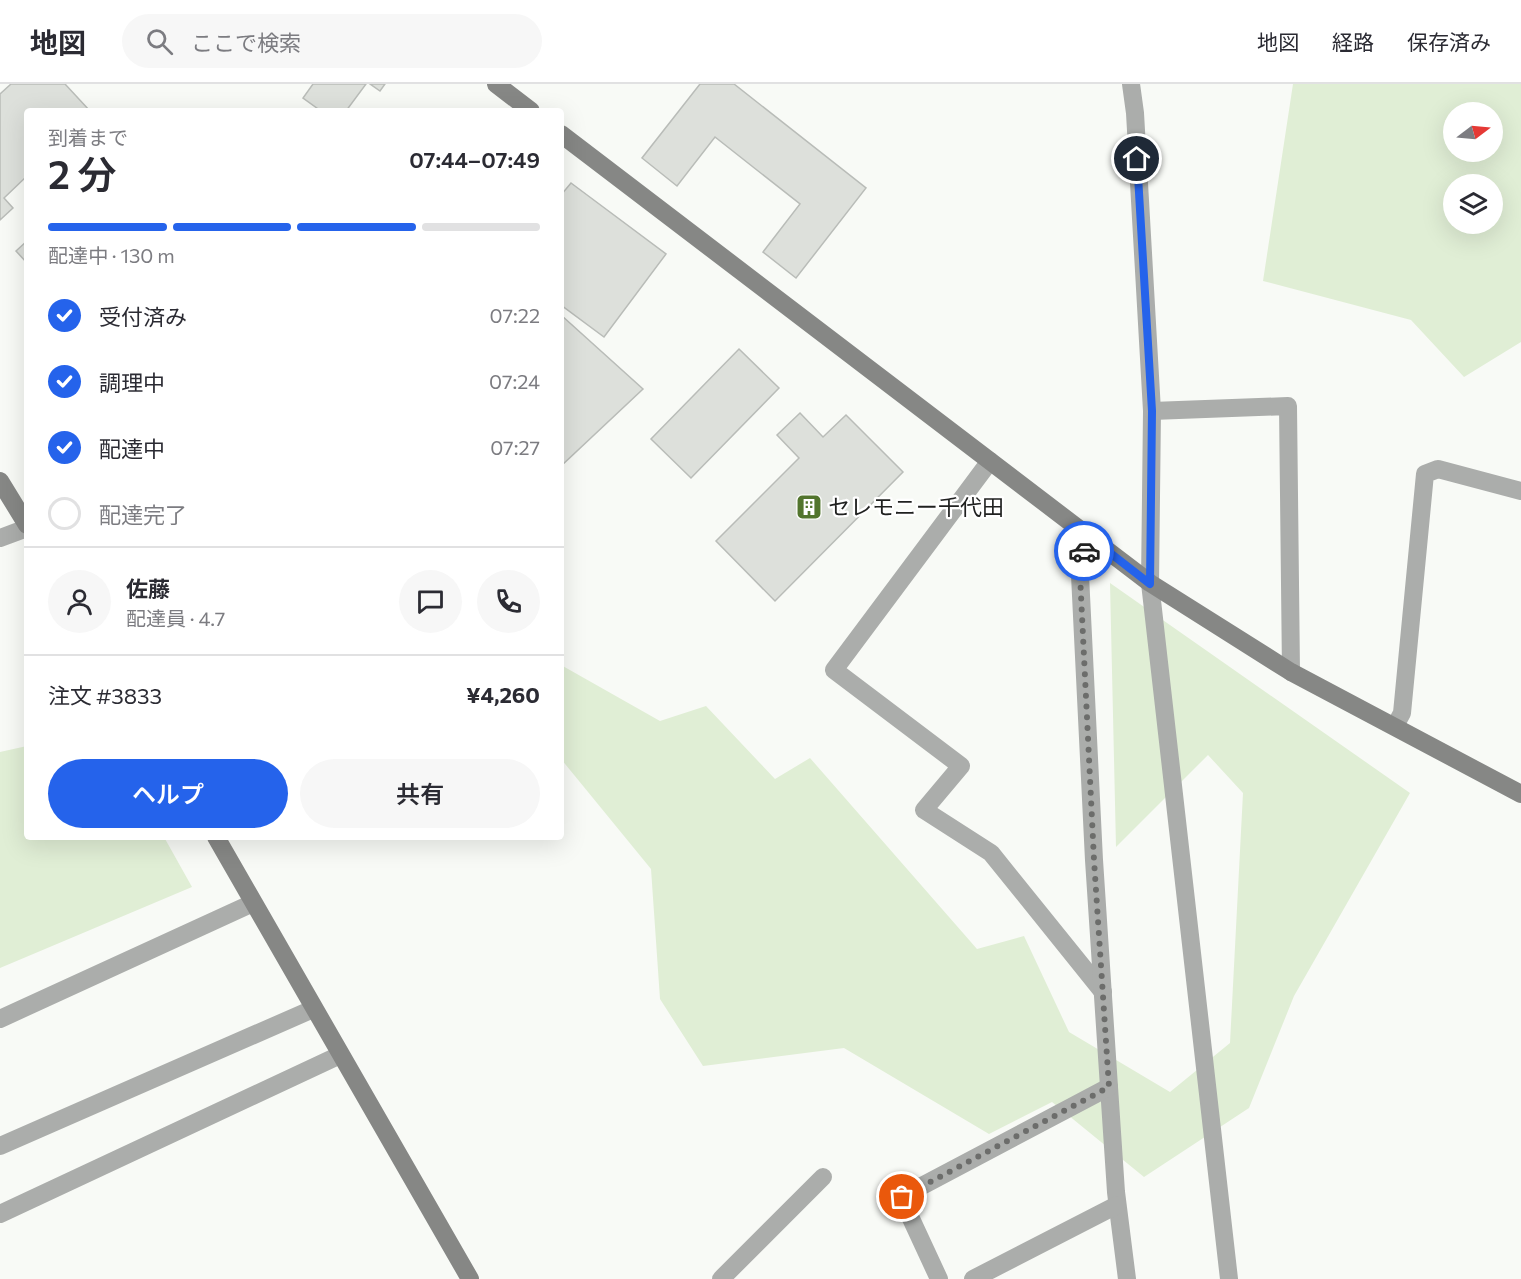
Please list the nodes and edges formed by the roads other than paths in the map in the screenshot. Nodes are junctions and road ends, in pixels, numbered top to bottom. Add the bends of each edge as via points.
1 (496, 84) edge
2 (1131, 84) edge
3 (527, 108) edge
4 (564, 136) edge
5 (1152, 411) junction
6 (990, 461) junction
7 (0, 481) edge
8 (1521, 491) edge
9 (24, 522) edge
10 (24, 528) edge
11 (1087, 535) junction
12 (0, 538) edge
13 (1150, 584) junction
14 (1291, 672) junction
15 (1395, 726) junction
16 (1521, 794) edge
17 (218, 840) edge
18 (254, 903) junction
19 (1102, 992) junction
20 (313, 1009) junction
21 (0, 1019) edge
22 (340, 1055) junction
23 (1109, 1087) junction
24 (0, 1146) edge
25 (823, 1177) dead end
26 (1117, 1205) junction
27 (0, 1214) edge
28 (470, 1279) edge
29 (721, 1279) edge
30 (939, 1279) edge
31 (973, 1279) edge
32 (1127, 1279) edge
33 (1229, 1279) edge

1 - 3 street
2 - 5 street
4 - 6 street
5 - 13 street
5 - 14 street via 1288,406
6 - 11 street
6 - 19 street via 834,670 961,766 924,810 991,854
7 - 9 street
8 - 15 street via 1438,468 1425,474 1402,713
10 - 12 street
11 - 13 street
11 - 19 street via 1080,575
13 - 14 street
13 - 33 street
14 - 15 street
15 - 16 street
17 - 18 street
18 - 20 street
18 - 21 street
19 - 23 street
20 - 22 street
20 - 24 street
22 - 27 street
22 - 28 street
23 - 26 street
23 - 30 street via 902,1197
25 - 29 street
26 - 31 street
26 - 32 street

